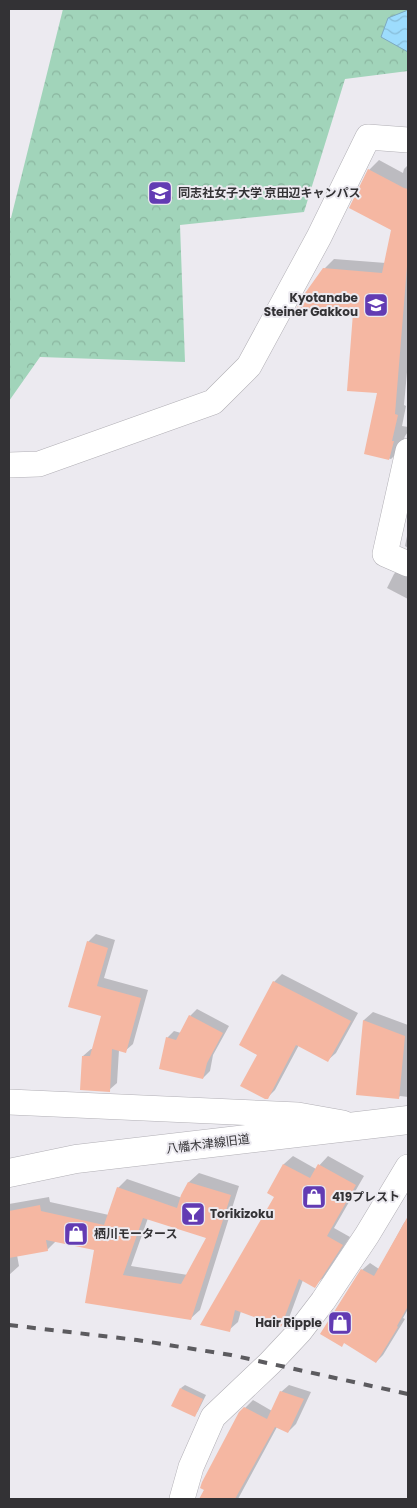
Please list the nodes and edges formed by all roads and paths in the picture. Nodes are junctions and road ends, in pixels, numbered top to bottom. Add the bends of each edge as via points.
1 (408, 140) edge
2 (408, 451) edge
3 (9, 465) edge
4 (408, 564) edge
5 (9, 1102) edge
6 (408, 1120) edge
7 (358, 1126) junction
8 (408, 1167) edge
9 (9, 1173) edge
10 (182, 1499) edge

1 - 3 street via 368,137 319,237 249,366 213,402 39,464
2 - 4 street via 385,554
5 - 7 street via 298,1116
6 - 7 street, 八幡木津線旧道
7 - 9 street, 八幡木津線旧道 via 76,1160
8 - 10 street via 367,1235 300,1332 213,1417 191,1466

